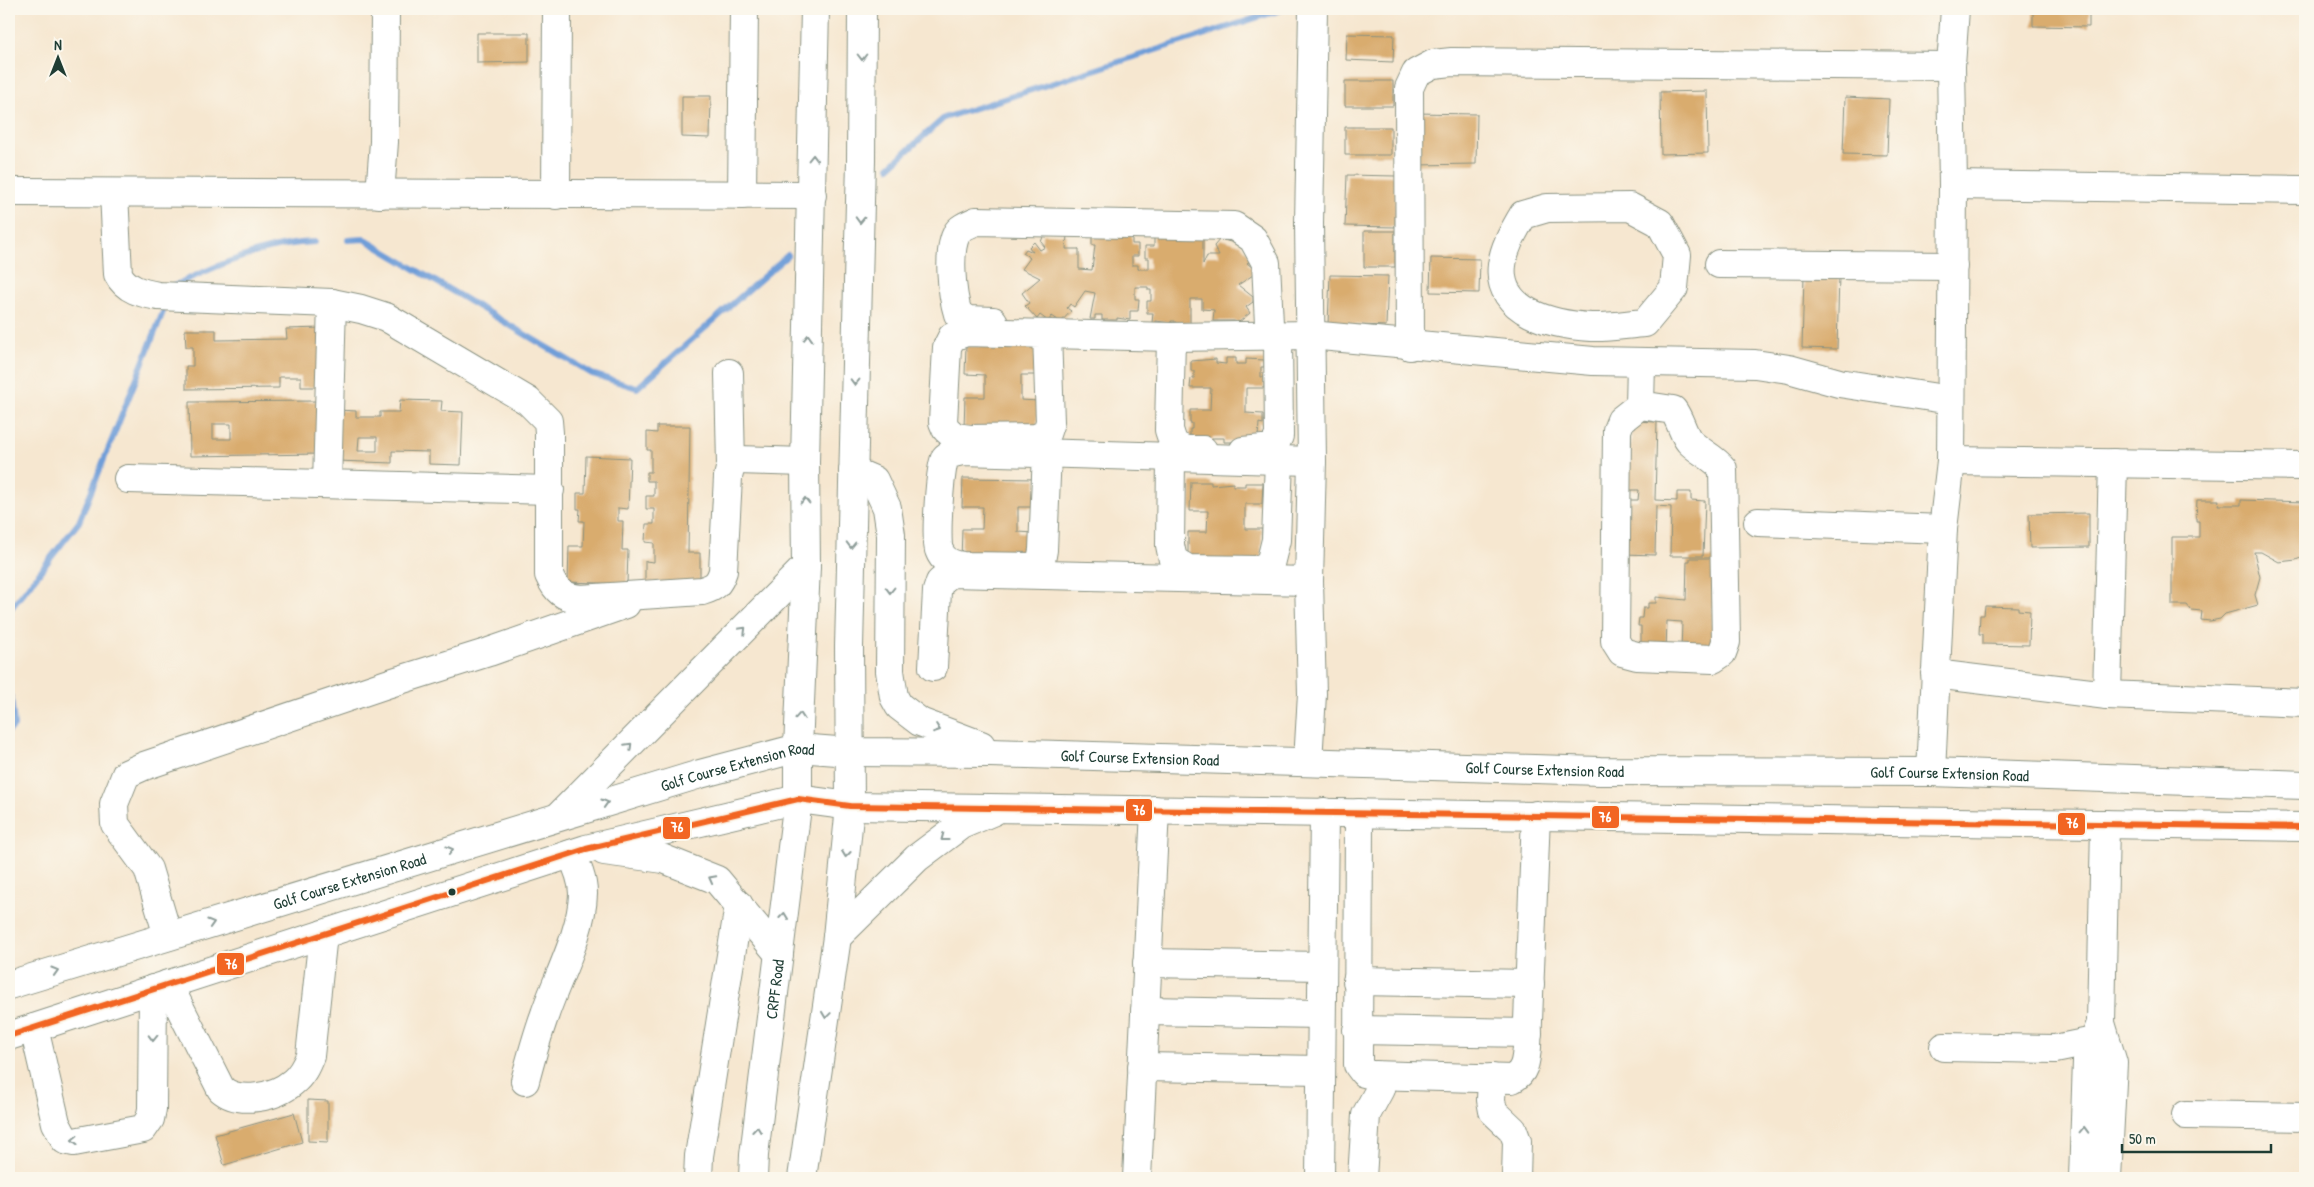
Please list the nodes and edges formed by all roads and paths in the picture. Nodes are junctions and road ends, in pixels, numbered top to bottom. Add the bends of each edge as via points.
1 (385, 9) edge
2 (557, 9) edge
3 (744, 9) edge
4 (815, 9) edge
5 (862, 9) edge
6 (1313, 9) edge
7 (1954, 9) edge
8 (1951, 66) junction
9 (1953, 185) junction
10 (2305, 190) edge
11 (9, 192) edge
12 (114, 193) junction
13 (380, 194) junction
14 (556, 195) junction
15 (742, 195) junction
16 (812, 195) junction
17 (1719, 264) dead end
18 (1953, 266) junction
19 (332, 303) junction
20 (1593, 327) junction
21 (1310, 329) junction
22 (1274, 330) junction
23 (1048, 334) junction
24 (1171, 337) junction
25 (1410, 346) junction
26 (1593, 361) junction
27 (1641, 363) junction
28 (729, 373) dead end
29 (1951, 400) junction
30 (1640, 405) junction
31 (1048, 452) junction
32 (1170, 457) junction
33 (1279, 460) junction
34 (1312, 461) junction
35 (1951, 461) junction
36 (805, 462) junction
37 (2113, 463) junction
38 (731, 465) junction
39 (2305, 466) edge
40 (853, 470) junction
41 (128, 479) dead end
42 (327, 484) junction
43 (550, 490) junction
44 (1758, 522) dead end
45 (1943, 529) junction
46 (806, 566) junction
47 (1309, 581) junction
48 (655, 593) junction
49 (932, 667) dead end
50 (1935, 674) junction
51 (2107, 696) junction
52 (2305, 702) edge
53 (798, 748) junction
54 (850, 752) junction
55 (990, 753) junction
56 (1308, 762) junction
57 (1931, 772) junction
58 (2305, 785) edge
59 (798, 799) junction
60 (850, 806) junction
61 (1002, 808) junction
62 (1155, 810) junction
63 (1324, 812) junction
64 (1359, 813) junction
65 (1536, 815) junction
66 (557, 818) junction
67 (2105, 824) junction
68 (2305, 827) edge
69 (578, 851) junction
70 (739, 905) junction
71 (259, 908) junction
72 (323, 934) junction
73 (168, 936) junction
74 (838, 937) junction
75 (276, 949) junction
76 (779, 954) junction
77 (1148, 963) junction
78 (1322, 966) junction
79 (1357, 981) junction
80 (1530, 984) junction
81 (9, 985) edge
82 (161, 987) junction
83 (1145, 1011) junction
84 (1322, 1014) junction
85 (34, 1028) junction
86 (1356, 1030) junction
87 (2098, 1032) junction
88 (1528, 1033) junction
89 (9, 1036) edge
90 (1944, 1047) dead end
91 (1142, 1067) junction
92 (1321, 1070) junction
93 (1376, 1075) junction
94 (1492, 1078) junction
95 (525, 1080) dead end
96 (2186, 1115) dead end
97 (2305, 1117) edge
98 (698, 1178) edge
99 (753, 1178) edge
100 (802, 1178) edge
101 (1136, 1178) edge
102 (1320, 1178) edge
103 (1362, 1178) edge
104 (1516, 1178) edge
105 (2083, 1178) edge
106 (2107, 1178) edge

1 - 13 street via 384,142
2 - 14 street
3 - 15 street
16 -> 4 street, CRPF Road
5 -> 40 street
6 - 21 street
7 - 8 street
8 - 9 street
8 - 25 street via 1452,62 1424,68 1416,73 1409,88
9 - 10 street
9 - 18 street
11 - 12 street
12 - 13 street
12 - 19 street via 118,274 123,283 140,293
13 - 14 street
14 - 15 street
15 - 16 street
36 -> 16 street, CRPF Road
17 - 18 street
18 - 29 street
19 - 42 street
19 - 43 street via 386,317 528,401 548,421
20 - 20 street via 1645,323 1674,288 1677,255 1660,223 1630,207 1548,208 1523,215 1509,240 1502,266 1506,292 1526,311 1556,324
20 - 26 street
21 - 22 street
21 - 25 street
21 - 34 street
22 - 22 street via 1266,263 1253,239 1234,226 976,221 957,233 952,251 952,297 958,314 968,320
22 - 24 street
22 - 24 street via 1279,436 1273,448 1259,451 1186,450 1174,445 1169,430
23 - 23 street via 1050,422 1046,434 1036,438 970,440 955,437 946,429 943,422 947,347 952,337 966,332
23 - 24 street
25 - 26 street
26 - 27 street
27 - 29 street via 1755,364 1789,369 1839,383
27 - 30 street
28 - 38 street
29 - 35 street
30 - 30 street via 1621,420 1617,430 1615,641 1622,652 1637,656 1713,659 1722,654 1726,642 1723,469 1687,440 1680,419 1673,410
31 - 31 street via 963,451 945,458 940,473 938,549 945,560 952,565 963,566 1034,567 1041,561
31 - 32 street
32 - 33 street
32 - 33 street via 1170,545 1173,560 1188,569 1256,570 1270,564 1276,540
33 - 34 street
34 - 47 street
35 - 37 street
35 - 45 street
36 - 38 street via 738,460
46 -> 36 street, CRPF Road
37 - 39 street
37 - 51 street
38 - 48 street via 720,580 716,586 702,591
40 -> 54 street
40 -> 55 street via 874,480 887,508 891,535 890,671 894,697 899,706 920,722 979,743
41 - 42 street
42 - 43 street
43 - 48 street via 549,575 554,587 568,597 581,599
44 - 45 street
45 - 50 street
53 -> 46 street, CRPF Road
66 -> 46 street
47 - 49 street via 951,573 940,582 937,591
47 - 56 street via 1312,694
48 - 73 street via 126,774 114,804 116,824 148,870
50 - 51 street
50 - 57 street
51 - 52 street
53 - 54 street, Golf Course Extension Road
53 - 59 street, CRPF Road
66 -> 53 street, Golf Course Extension Road
54 - 55 street, Golf Course Extension Road
54 - 60 street
55 - 56 street, Golf Course Extension Road
56 - 57 street, Golf Course Extension Road via 1600,771
57 - 58 street, Golf Course Extension Road
59 - 60 street
59 - 69 street
76 -> 59 street, CRPF Road
60 - 61 street
60 -> 74 street
61 - 62 street
61 -> 74 street via 961,825 917,858
62 - 63 street
62 - 77 street
63 - 64 street
63 - 78 street
64 - 65 street
64 - 79 street
65 - 67 street
65 - 80 street
71 -> 66 street, Golf Course Extension Road
67 - 68 street
67 - 87 street
70 -> 69 street via 717,880 664,859
69 - 72 street
69 - 95 street via 583,894 580,912
70 - 76 street
70 - 98 street
73 -> 71 street, Golf Course Extension Road
71 - 75 street
72 - 75 street
72 - 82 street via 308,1062 293,1082 262,1097 228,1095 221,1089
81 -> 73 street, Golf Course Extension Road
74 -> 100 street
75 - 82 street
99 -> 76 street, CRPF Road
77 - 78 street
77 - 83 street
78 - 84 street
79 - 80 street
79 - 86 street
80 - 88 street
82 - 85 street
82 -> 85 street via 152,1109 143,1129 74,1142 65,1140 56,1123
83 - 84 street
83 - 91 street
84 - 92 street
85 - 89 street
86 - 88 street
86 - 93 street via 1358,1065 1364,1073
87 - 90 street via 2056,1049
105 -> 87 street via 2087,1061
87 - 106 street via 2113,1063
88 - 94 street via 1526,1062 1519,1075 1512,1079
91 - 92 street
91 - 101 street
92 - 102 street
93 - 94 street
93 - 103 street via 1380,1089 1366,1115
94 - 104 street via 1493,1111 1513,1130 1517,1141
96 - 97 street

